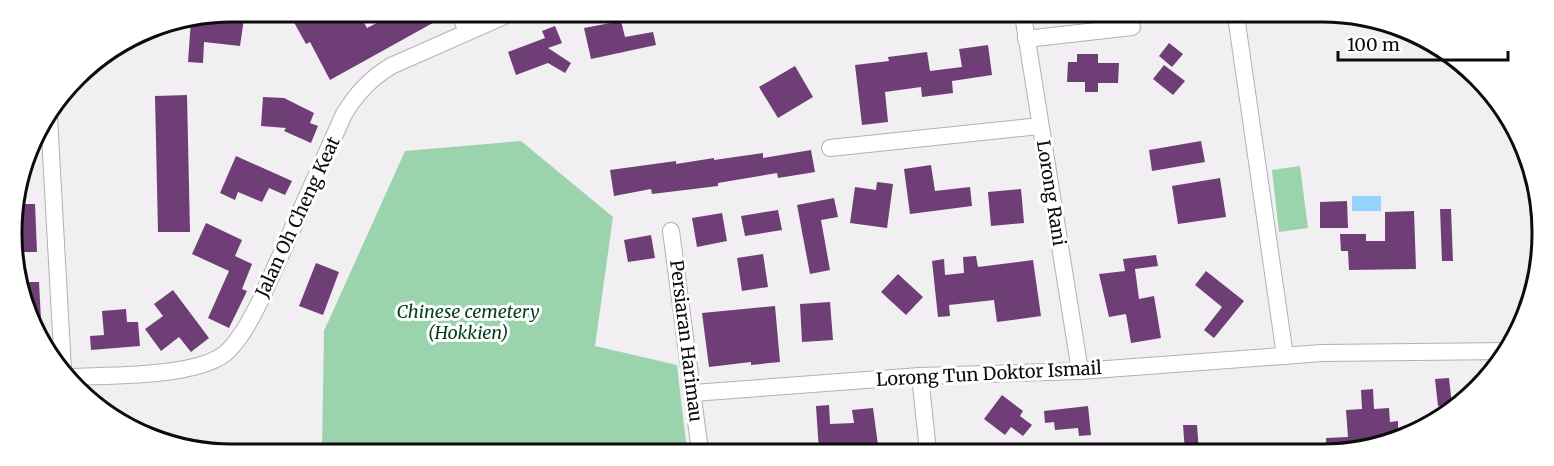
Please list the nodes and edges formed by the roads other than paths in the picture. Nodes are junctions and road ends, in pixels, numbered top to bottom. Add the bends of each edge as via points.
1 (1024, 22) edge
2 (1237, 22) edge
3 (463, 23) edge
4 (488, 23) edge
5 (1132, 27) dead end
6 (467, 31) junction
7 (1026, 39) junction
8 (1040, 126) junction
9 (50, 130) edge
10 (830, 148) dead end
11 (671, 231) dead end
12 (1495, 351) edge
13 (62, 356) edge
14 (1285, 356) junction
15 (1080, 371) junction
16 (79, 376) edge
17 (920, 376) junction
18 (693, 393) junction
19 (699, 444) edge
20 (927, 444) edge

1 - 7 street, Lorong Rani
2 - 14 street
3 - 6 street
4 - 6 street, Jalan Oh Cheng Keat
5 - 7 street
6 - 16 street, Jalan Oh Cheng Keat via 391,66 357,93 261,299 228,351 208,364 181,370
7 - 8 street, Lorong Rani
8 - 10 street
8 - 15 street, Lorong Rani
9 - 13 street
11 - 18 street, Persiaran Harimau
12 - 14 street, Lorong Tun Doktor Ismail via 1325,352
14 - 15 street, Lorong Tun Doktor Ismail
15 - 17 street, Lorong Tun Doktor Ismail
17 - 18 street, Lorong Tun Doktor Ismail
17 - 20 street
18 - 19 street, Persiaran Harimau

